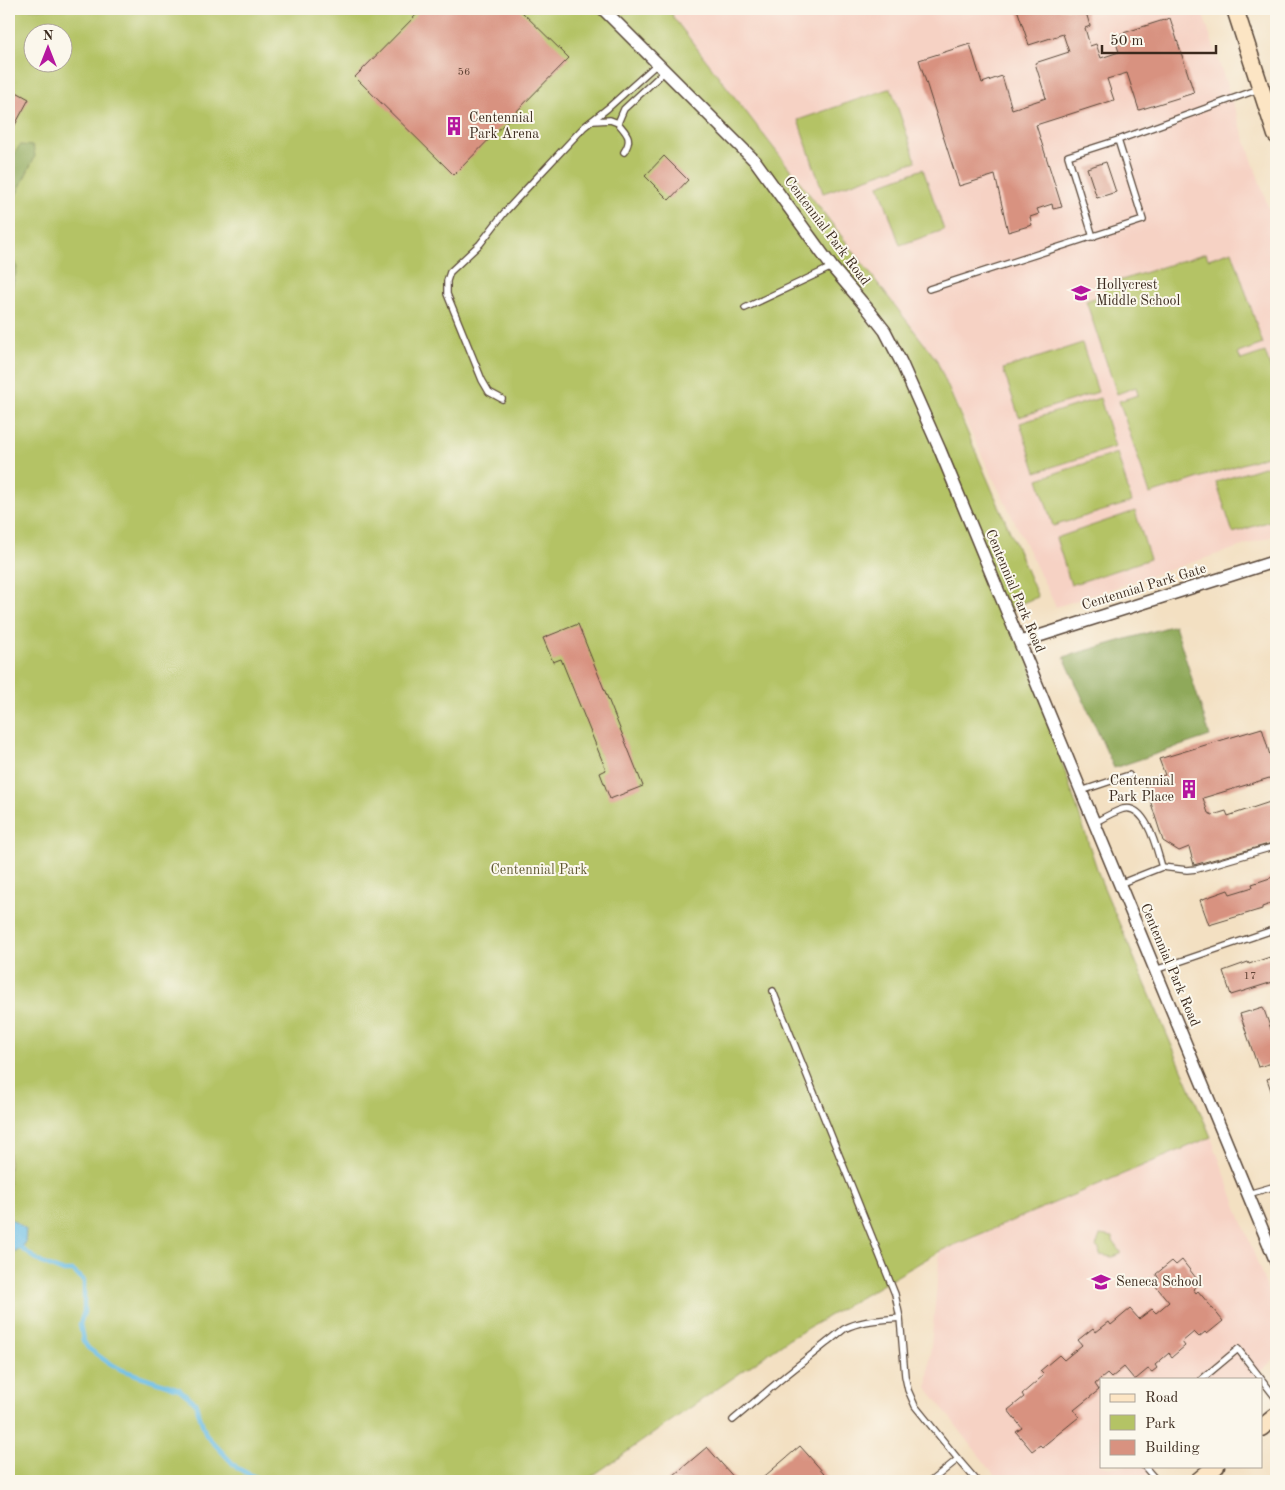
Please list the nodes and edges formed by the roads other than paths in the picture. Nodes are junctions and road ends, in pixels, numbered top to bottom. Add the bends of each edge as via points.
1 (602, 9) edge
2 (1235, 9) edge
3 (661, 67) junction
4 (1261, 89) junction
5 (592, 122) junction
6 (618, 123) junction
7 (1276, 135) edge
8 (1118, 140) junction
9 (624, 152) dead end
10 (1093, 237) junction
11 (832, 267) junction
12 (929, 289) dead end
13 (745, 308) dead end
14 (502, 399) dead end
15 (1276, 561) edge
16 (1020, 642) junction
17 (1129, 775) dead end
18 (1081, 791) junction
19 (1094, 823) junction
20 (1276, 846) edge
21 (1162, 867) junction
22 (1119, 884) junction
23 (1276, 928) edge
24 (1155, 970) junction
25 (773, 991) dead end
26 (1276, 1186) edge
27 (1248, 1194) junction
28 (1276, 1262) edge
29 (900, 1318) junction
30 (1203, 1378) edge
31 (1260, 1378) edge
32 (1262, 1380) edge
33 (1276, 1398) edge
34 (1276, 1416) edge
35 (733, 1420) dead end
36 (1262, 1427) edge
37 (958, 1460) junction
38 (1146, 1468) edge
39 (1214, 1468) edge
40 (931, 1481) edge
41 (977, 1481) edge
42 (1157, 1481) edge
43 (1198, 1481) edge

1 - 3 street, Centennial Park Road
2 - 4 main road
3 - 5 lane
3 - 6 lane via 624,109
3 - 11 street, Centennial Park Road via 756,162
4 - 7 main road
4 - 8 lane
5 - 6 lane via 610,120
5 - 14 lane via 526,188 480,244 450,272 447,281 447,294 482,380 489,392
6 - 9 lane via 629,139
8 - 10 lane via 1143,220
8 - 10 lane via 1068,156
10 - 12 lane
11 - 13 lane
11 - 16 street, Centennial Park Road via 885,331 901,362
15 - 16 street, Centennial Park Gate
16 - 18 street, Centennial Park Road
17 - 18 lane
18 - 19 street, Centennial Park Road
19 - 21 lane via 1125,808 1133,810 1143,818 1151,833
19 - 22 street, Centennial Park Road
20 - 21 lane via 1196,869
21 - 22 lane
22 - 24 street, Centennial Park Road
23 - 24 lane
24 - 27 street, Centennial Park Road
25 - 29 lane via 895,1294
26 - 27 lane
27 - 28 street, Centennial Park Road
29 - 35 lane via 864,1322 844,1329
29 - 37 lane via 908,1390 915,1406
30 - 31 lane via 1238,1349
32 - 33 lane
34 - 36 main road
37 - 40 lane
37 - 41 lane
38 - 42 lane
39 - 43 main road

